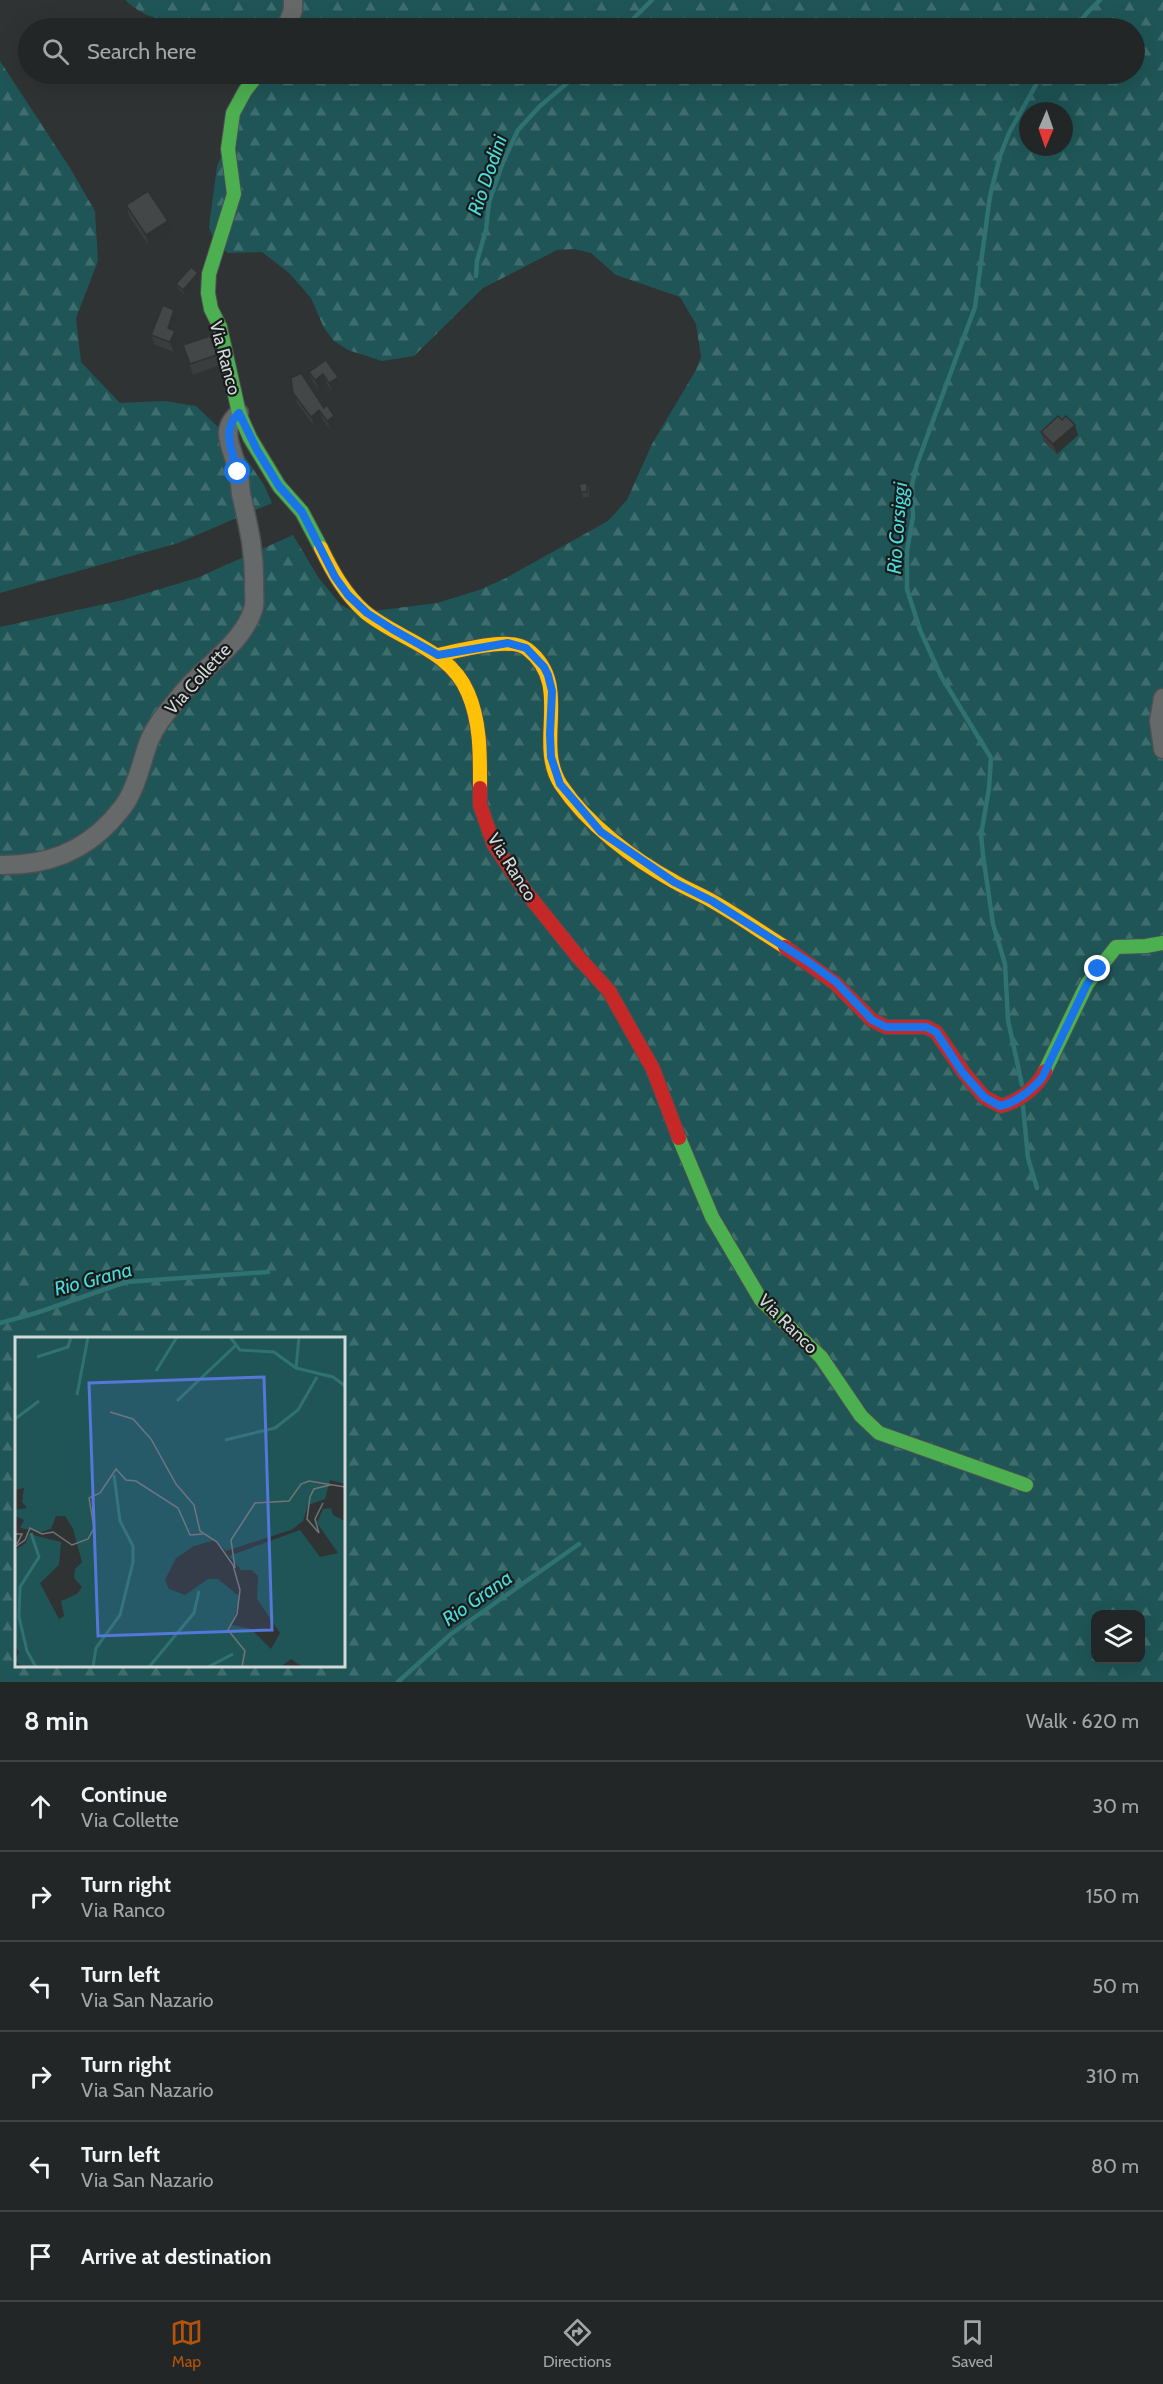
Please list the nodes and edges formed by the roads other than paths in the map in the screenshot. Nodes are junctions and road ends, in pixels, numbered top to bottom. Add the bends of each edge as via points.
1 (292, 0) edge
2 (290, 18) edge
3 (250, 84) edge
4 (239, 413) junction
5 (438, 655) junction
6 (1163, 698) edge
7 (1163, 749) edge
8 (0, 865) edge
9 (1163, 943) edge
10 (1026, 1485) dead end

1 - 2 street
3 - 4 street, Via Ranco via 233,113 228,149 234,194 208,274 207,293 220,327
4 - 5 street, Via Ranco via 257,450 279,486 302,512 348,595 367,613
4 - 8 street, Via Collette via 228,430 255,567 254,605 248,621 158,724 128,800 102,831 85,845 42,863
5 - 9 street via 508,643 526,648 544,667 552,691 551,757 560,784 601,832 674,882 712,901 807,961 836,982 872,1020 886,1027 926,1027 936,1032 963,1073 984,1097 1000,1106 1010,1105 1032,1091 1042,1078 1087,984 1116,947 1154,947
5 - 10 street, Via Ranco via 459,676 476,718 480,805 494,845 526,892 609,991 653,1069 694,1180 712,1217 761,1300 822,1358 861,1416 879,1433
6 - 7 street via 1159,721

